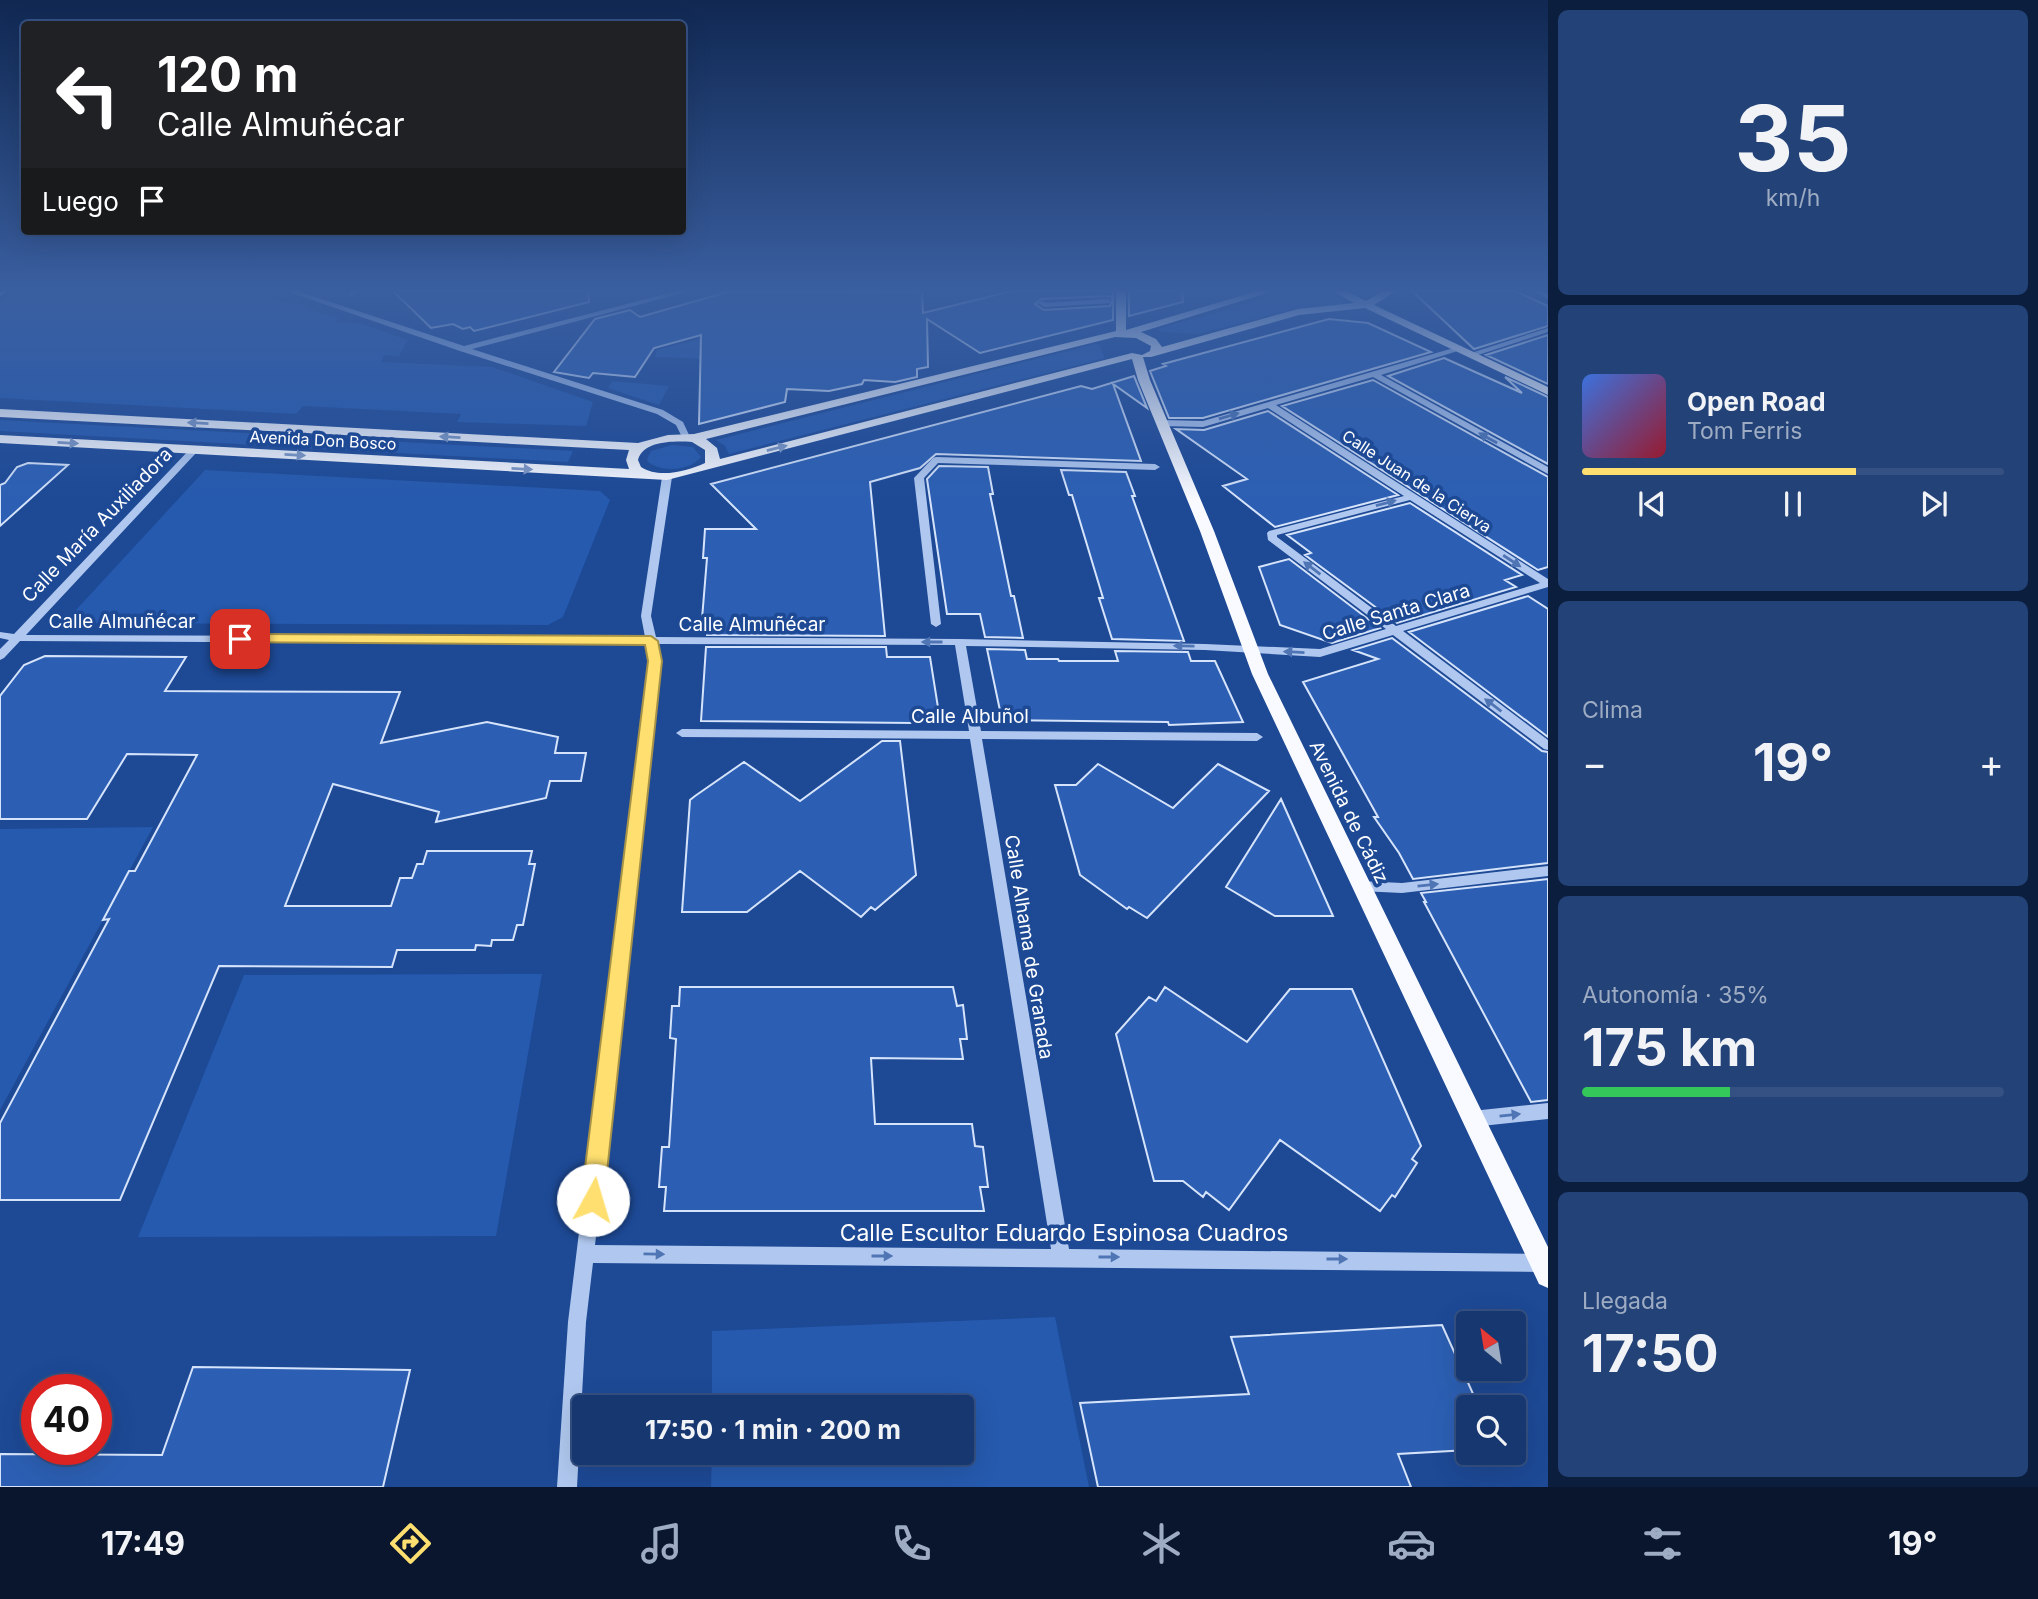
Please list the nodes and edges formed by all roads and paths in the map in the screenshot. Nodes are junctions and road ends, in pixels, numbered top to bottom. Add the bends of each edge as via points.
1 (504, 360) edge
2 (1010, 360) edge
3 (1120, 360) edge
4 (1143, 360) edge
5 (1421, 360) edge
6 (1485, 360) edge
7 (1374, 374) junction
8 (1548, 391) edge
9 (1269, 405) junction
10 (0, 413) edge
11 (1162, 423) junction
12 (690, 438) junction
13 (0, 439) edge
14 (640, 447) junction
15 (193, 450) junction
16 (711, 465) junction
17 (1155, 467) dead end
18 (1548, 471) edge
19 (645, 474) junction
20 (667, 477) junction
21 (1413, 496) junction
22 (1272, 533) joint
23 (1548, 584) edge
24 (936, 624) dead end
25 (1394, 631) junction
26 (0, 635) edge
27 (16, 638) junction
28 (651, 641) junction
29 (960, 642) junction
30 (1252, 650) junction
31 (0, 656) edge
32 (682, 733) dead end
33 (975, 735) junction
34 (1257, 737) dead end
35 (1548, 747) edge
36 (1548, 871) edge
37 (1360, 886) junction
38 (1548, 1111) edge
39 (1472, 1119) junction
40 (586, 1254) junction
41 (1061, 1258) junction
42 (1545, 1269) edge
43 (567, 1487) edge

1 - 12 street via 660,412 680,424
2 - 12 main road
16 -> 3 main road
4 - 11 main road, Avenida de Cádiz
5 - 7 street
6 - 8 main road
7 - 9 street
18 -> 7 street
11 -> 9 street via 1203,424
9 - 21 street, Calle Juan de la Cierva
14 -> 10 main road, Avenida Don Bosco
11 - 30 main road, Avenida de Cádiz
12 - 14 main road, Avenida Don Bosco
12 - 16 main road via 711,446
13 -> 15 main road, Avenida Don Bosco
14 - 19 main road via 632,460
15 -> 19 main road, Avenida Don Bosco
15 - 27 street, Calle María Auxiliadora
16 - 20 main road
17 - 24 street via 936,460 919,478
19 - 20 main road, Avenida Don Bosco
20 - 28 street via 646,615
22 -> 21 street
21 -> 23 street, Calle Juan de la Cierva
25 -> 22 street via 1272,538
23 - 25 street, Calle Santa Clara
25 -> 30 street, Calle Santa Clara via 1320,653
35 -> 25 street
26 - 27 street, Calle Almuñécar
27 - 28 street, Calle Almuñécar
27 - 31 street, Calle María Auxiliadora
29 -> 28 street, Calle Almuñécar
28 - 40 street via 655,661
30 -> 29 street, Calle Almuñécar
29 - 33 street, Calle Alhama de Granada
30 - 37 main road, Avenida de Cádiz via 1259,674
32 - 33 street, Calle Albuñol
33 - 34 street, Calle Albuñol
33 - 41 street, Calle Alhama de Granada
37 -> 36 street via 1402,888
37 - 39 main road, Avenida de Cádiz
39 -> 38 street
39 - 42 main road, Avenida de Cádiz
40 -> 41 street, Calle Escultor Eduardo Espinosa Cuadros
40 - 43 street
41 -> 42 street, Calle Escultor Eduardo Espinosa Cuadros

